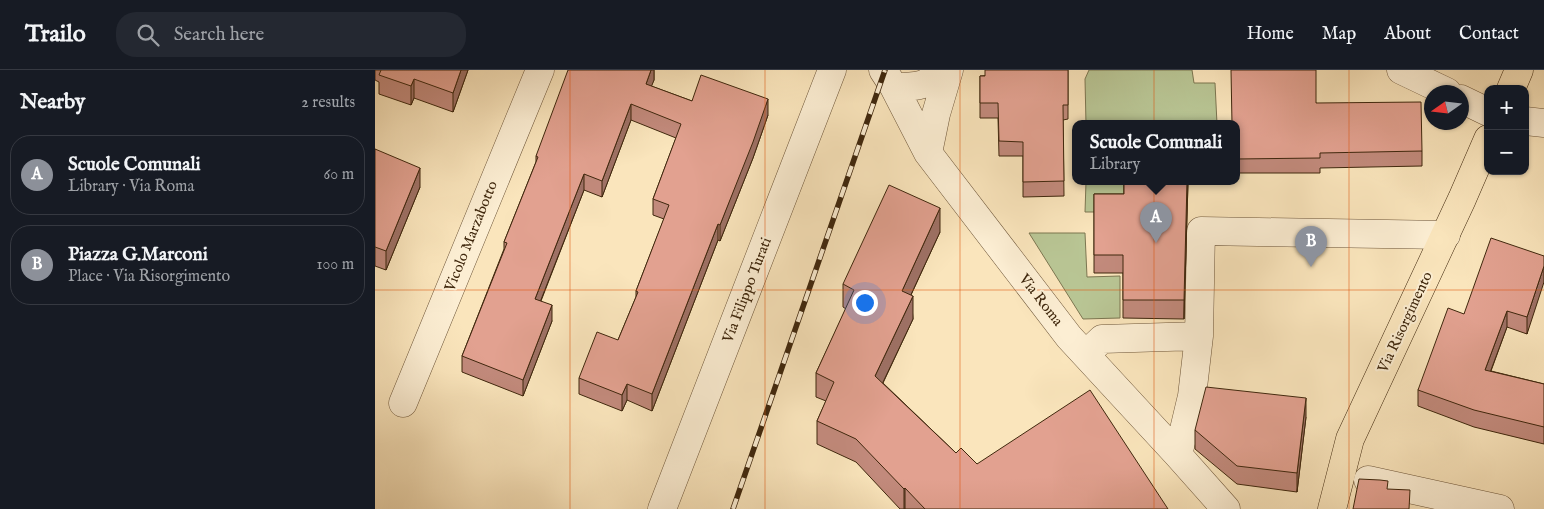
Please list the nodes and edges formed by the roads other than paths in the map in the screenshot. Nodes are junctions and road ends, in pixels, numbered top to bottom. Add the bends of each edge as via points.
1 (540, 70) edge
2 (832, 70) edge
3 (945, 70) edge
4 (949, 70) edge
5 (1401, 70) edge
6 (1519, 70) edge
7 (889, 78) edge
8 (1432, 85) edge
9 (1513, 85) edge
10 (1469, 104) edge
11 (1484, 110) edge
12 (1529, 121) edge
13 (1544, 123) edge
14 (1484, 148) edge
15 (928, 153) junction
16 (1446, 235) junction
17 (1199, 336) junction
18 (1086, 354) junction
19 (403, 402) dead end
20 (1178, 454) junction
21 (1368, 480) edge
22 (662, 509) edge
23 (1226, 509) edge
24 (1332, 509) edge
25 (1500, 509) edge

1 - 19 street, Vicolo Marzabotto
2 - 22 street, Via Filippo Turati
3 - 7 street via 919,87
4 - 15 street
5 - 8 street
6 - 9 main road
7 - 15 street, Via Roma
10 - 11 street
12 - 13 street
14 - 16 main road, Via Risorgimento
15 - 18 street, Via Roma
16 - 17 street via 1201,231
16 - 24 main road, Via Risorgimento via 1350,440
17 - 18 street via 1101,339
17 - 20 street via 1192,396
18 - 20 street, Via Roma
20 - 23 street, Via Roma
21 - 25 street

